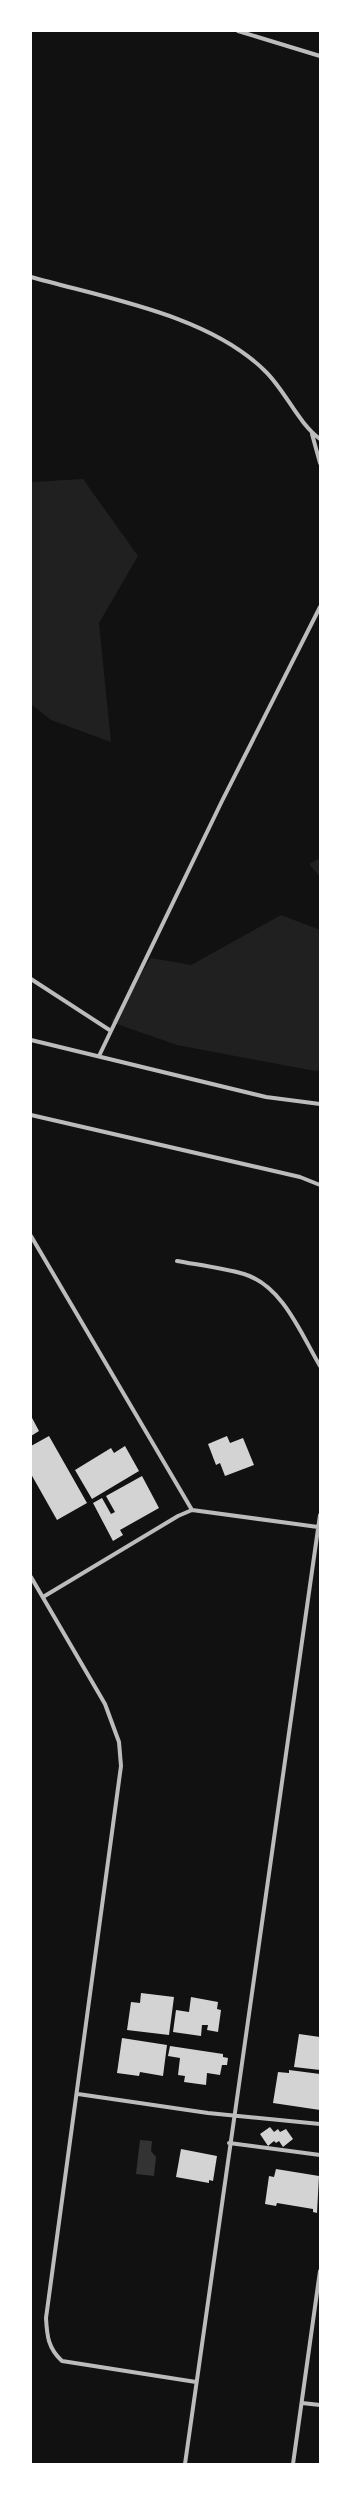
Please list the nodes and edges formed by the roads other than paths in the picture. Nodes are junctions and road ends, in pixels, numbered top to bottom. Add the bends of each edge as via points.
1 (238, 31) edge
2 (320, 56) edge
3 (31, 277) edge
4 (312, 434) junction
5 (320, 439) edge
6 (320, 464) edge
7 (320, 607) edge
8 (31, 979) edge
9 (111, 1031) junction
10 (31, 1040) edge
11 (99, 1056) junction
12 (320, 1104) edge
13 (31, 1115) edge
14 (320, 1184) edge
15 (31, 1236) edge
16 (177, 1260) dead end
17 (320, 1366) edge
18 (192, 1510) junction
19 (320, 1515) edge
20 (318, 1527) junction
21 (31, 1577) edge
22 (43, 1597) junction
23 (78, 2094) junction
24 (233, 2114) junction
25 (320, 2124) edge
26 (229, 2143) junction
27 (320, 2155) edge
28 (320, 2271) edge
29 (196, 2382) junction
30 (302, 2403) junction
31 (320, 2405) edge
32 (185, 2464) edge
33 (293, 2464) edge

1 - 2 street
3 - 4 street via 203,328 229,343 265,371 290,400
4 - 5 street
4 - 6 street
7 - 9 street via 222,801
8 - 9 street
9 - 11 street
10 - 11 street
11 - 12 street via 266,1097
13 - 14 street via 300,1177
15 - 18 street
16 - 17 street via 244,1274 272,1290 282,1302
18 - 20 street
18 - 22 street
19 - 20 street
20 - 24 street
21 - 22 street
22 - 23 street via 111,1716 119,1742 121,1766
23 - 24 street
23 - 29 street via 46,2318 46,2336 52,2351 62,2361 75,2364
24 - 25 street
24 - 26 street
26 - 27 street
26 - 29 street
28 - 30 street
29 - 32 street
30 - 31 street
30 - 33 street

